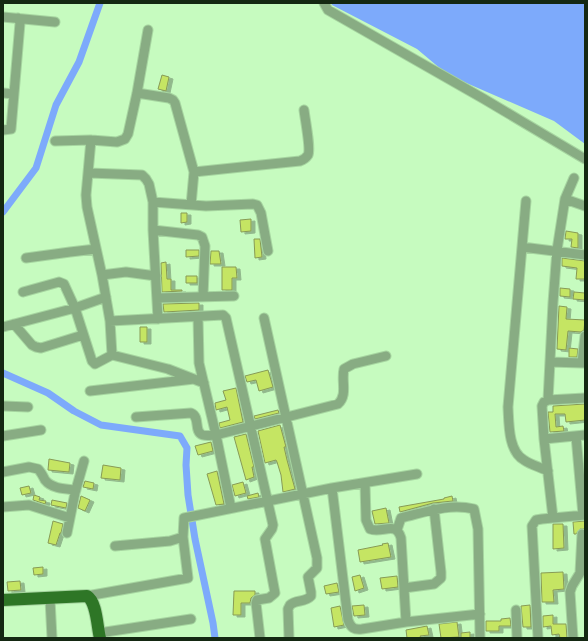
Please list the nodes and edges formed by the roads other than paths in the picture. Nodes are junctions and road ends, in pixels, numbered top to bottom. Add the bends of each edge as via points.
1 (324, 3) edge
2 (3, 17) edge
3 (18, 18) junction
4 (55, 22) dead end
5 (148, 30) dead end
6 (3, 93) edge
7 (137, 93) junction
8 (14, 94) junction
9 (304, 110) dead end
10 (3, 130) edge
11 (91, 140) junction
12 (55, 141) dead end
13 (585, 159) edge
14 (194, 172) junction
15 (89, 173) junction
16 (574, 178) dead end
17 (565, 199) junction
18 (526, 201) dead end
19 (153, 202) junction
20 (191, 205) junction
21 (585, 206) edge
22 (153, 230) junction
23 (522, 247) junction
24 (96, 249) junction
25 (557, 250) junction
26 (268, 251) dead end
27 (585, 255) edge
28 (26, 258) dead end
29 (102, 275) junction
30 (156, 276) junction
31 (23, 292) dead end
32 (234, 296) dead end
33 (106, 297) junction
34 (203, 297) junction
35 (157, 298) junction
36 (75, 308) junction
37 (198, 316) junction
38 (264, 318) dead end
39 (158, 319) junction
40 (110, 321) junction
41 (14, 324) junction
42 (3, 327) edge
43 (82, 335) junction
44 (585, 336) edge
45 (112, 355) junction
46 (386, 356) dead end
47 (550, 362) junction
48 (583, 363) edge
49 (199, 381) junction
50 (90, 391) dead end
51 (585, 398) edge
52 (548, 400) junction
53 (3, 406) edge
54 (28, 407) dead end
55 (136, 417) dead end
56 (286, 418) junction
57 (250, 426) junction
58 (41, 430) dead end
59 (216, 435) junction
60 (3, 436) edge
61 (580, 436) edge
62 (544, 439) junction
63 (84, 462) dead end
64 (548, 471) junction
65 (3, 472) edge
66 (417, 474) dead end
67 (364, 483) junction
68 (332, 488) junction
69 (76, 490) junction
70 (303, 494) junction
71 (267, 501) junction
72 (3, 507) edge
73 (231, 508) junction
74 (434, 509) junction
75 (584, 515) edge
76 (70, 518) junction
77 (553, 518) junction
78 (397, 530) junction
79 (67, 533) dead end
80 (582, 534) dead end
81 (183, 537) junction
82 (115, 546) dead end
83 (581, 579) edge
84 (404, 588) junction
85 (87, 596) junction
86 (50, 598) junction
87 (3, 600) edge
88 (516, 610) dead end
89 (480, 614) junction
90 (191, 619) dead end
91 (406, 622) junction
92 (100, 636) edge
93 (52, 638) edge
94 (260, 638) edge
95 (289, 638) edge
96 (480, 638) edge
97 (517, 638) edge
98 (538, 638) edge
99 (574, 638) edge

1 - 13 street via 328,10
2 - 3 street
3 - 4 street
3 - 8 street via 20,23
5 - 7 street
6 - 8 street
7 - 11 street via 125,138 117,142
7 - 14 street via 173,100
8 - 10 street via 11,129
9 - 14 street via 309,149 304,159
11 - 12 street
11 - 15 street
14 - 20 street
15 - 19 street via 142,176 149,184
15 - 24 street via 87,202
16 - 17 street
17 - 21 street
17 - 25 street
18 - 23 street
19 - 20 street
19 - 22 street
20 - 26 street via 258,205
22 - 30 street
22 - 34 street via 202,237 205,246
23 - 25 street
23 - 64 street via 508,407 509,425 515,450 523,460
24 - 28 street
24 - 29 street
25 - 27 street
25 - 47 street
29 - 30 street via 126,272
29 - 33 street
30 - 35 street
31 - 36 street via 62,282
32 - 34 street
33 - 36 street
33 - 40 street
34 - 35 street
35 - 39 street
36 - 41 street
36 - 43 street
37 - 39 street
37 - 49 street
37 - 57 street via 223,315 226,318
38 - 56 street
39 - 40 street
40 - 45 street
41 - 42 street
41 - 43 street via 32,345 41,348
43 - 45 street via 90,358 95,364
44 - 48 street
45 - 49 street via 168,369
46 - 56 street via 353,364 344,369 343,396 338,404
47 - 48 street
47 - 52 street
49 - 50 street
49 - 59 street
51 - 52 street
52 - 62 street via 542,406
53 - 54 street
55 - 59 street via 191,413 197,418 201,434
56 - 57 street
56 - 70 street
57 - 59 street
57 - 71 street
58 - 60 street
59 - 73 street
61 - 62 street
61 - 75 street
62 - 64 street
63 - 69 street
64 - 77 street
65 - 69 street via 29,467 38,469 50,485
66 - 67 street
67 - 68 street
67 - 78 street via 366,520 370,528
68 - 70 street
68 - 91 street via 350,626 356,630
69 - 76 street
70 - 71 street
70 - 95 street via 318,564 316,571 308,577 311,596 296,601 288,609
71 - 73 street
71 - 94 street via 273,525 265,542 275,593 270,598 258,600 256,603
72 - 76 street via 29,505
73 - 81 street via 184,518
74 - 78 street via 401,518
74 - 84 street via 440,578 434,584
74 - 89 street via 462,506 474,509 478,529
75 - 77 street
76 - 79 street
77 - 98 street via 536,520 532,526
78 - 84 street via 401,538
80 - 83 street
81 - 82 street via 170,541
81 - 85 street via 188,578
83 - 99 street via 572,586 570,592
84 - 91 street
85 - 86 main road
85 - 92 main road via 94,607
86 - 87 main road
86 - 93 street
88 - 97 street
89 - 91 street
89 - 96 street
90 - 92 street

